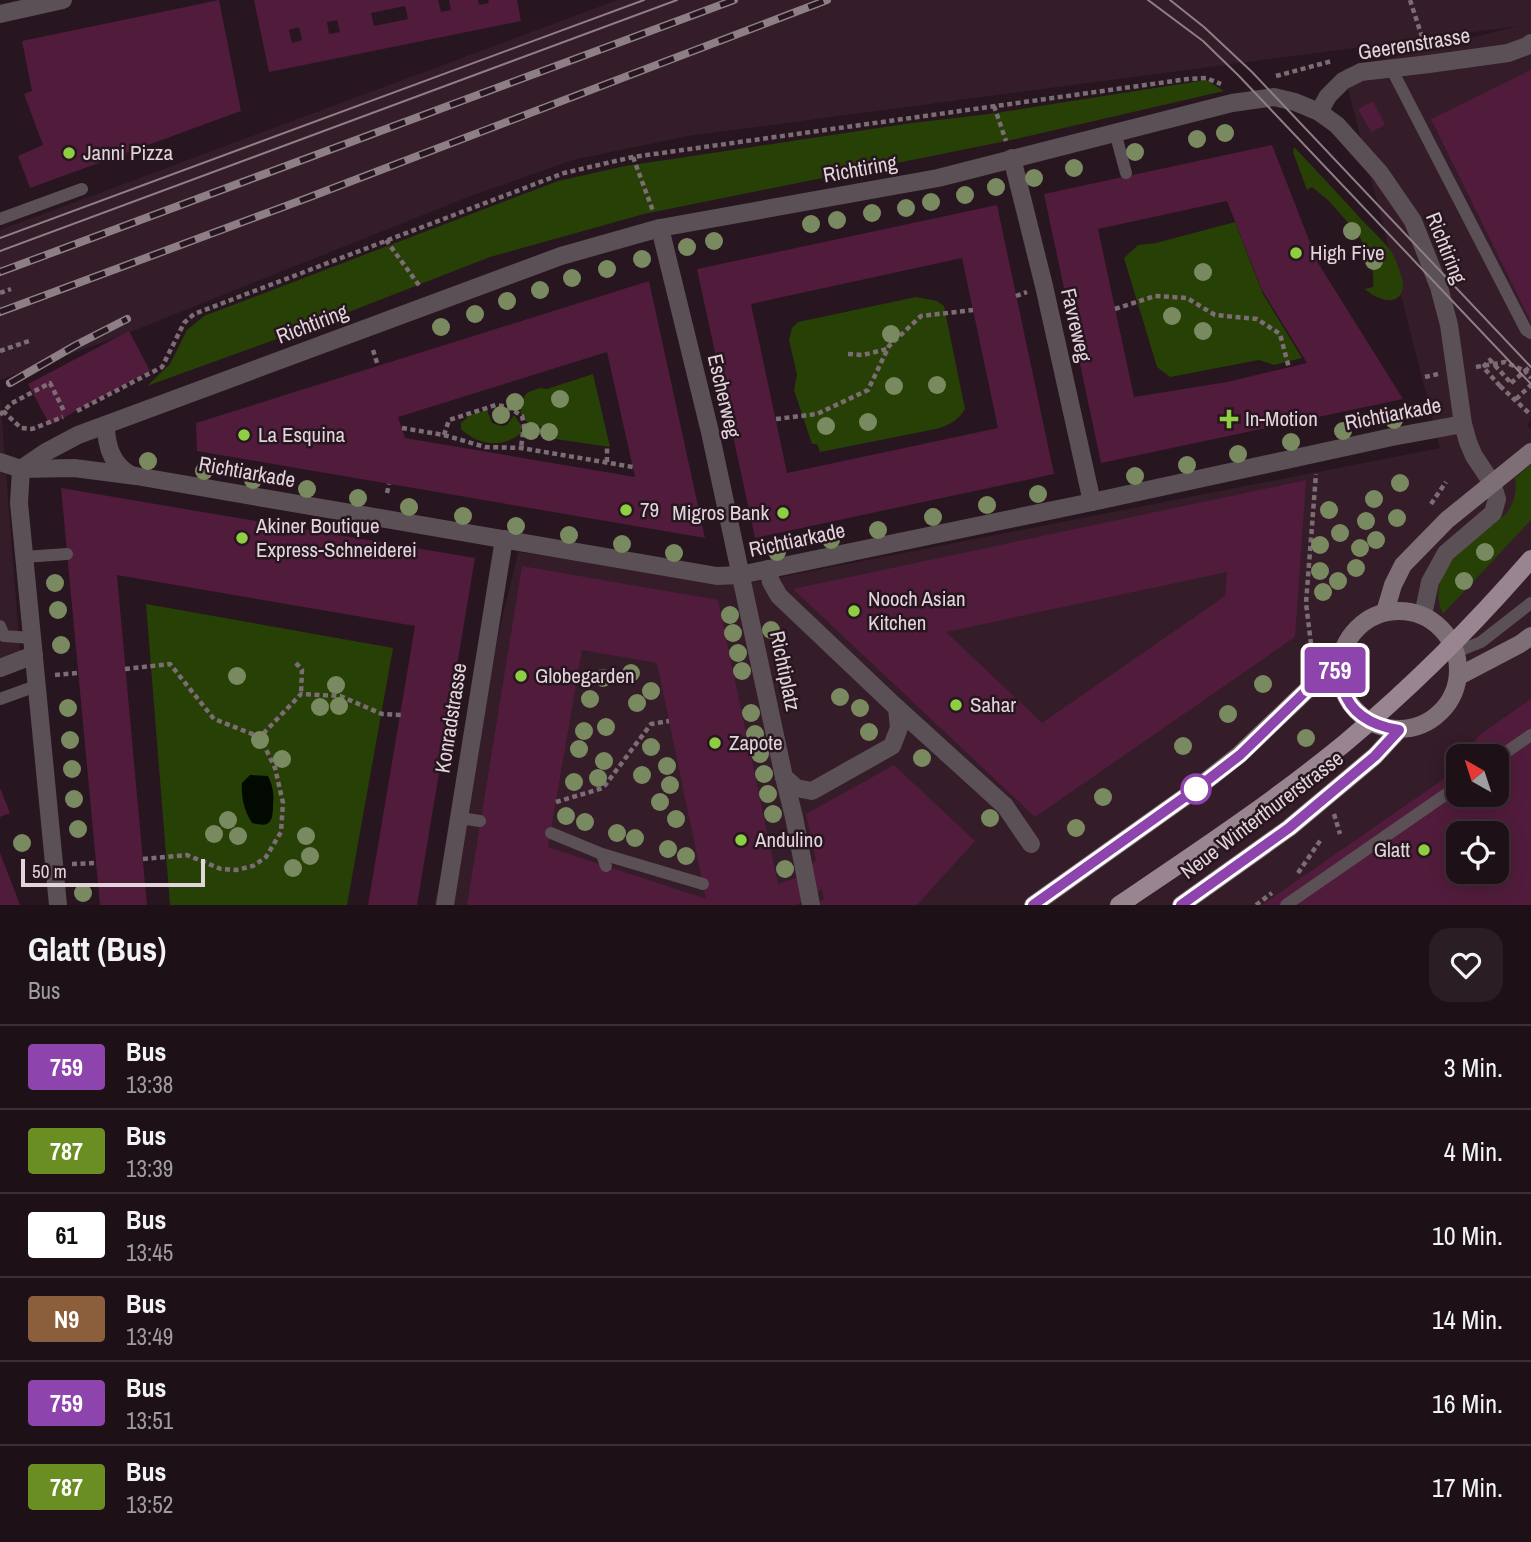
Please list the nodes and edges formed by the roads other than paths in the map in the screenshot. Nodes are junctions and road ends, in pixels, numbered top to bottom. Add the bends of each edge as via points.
1 (63, 0) edge
2 (0, 13) edge
3 (1531, 43) edge
4 (1391, 68) junction
5 (1319, 112) junction
6 (1115, 132) junction
7 (1012, 158) junction
8 (1126, 173) dead end
9 (82, 189) dead end
10 (0, 219) edge
11 (660, 228) junction
12 (1531, 333) edge
13 (1463, 424) junction
14 (106, 425) junction
15 (1531, 452) edge
16 (0, 462) edge
17 (21, 469) junction
18 (136, 477) junction
19 (1492, 483) junction
20 (1092, 502) junction
21 (504, 539) junction
22 (67, 554) dead end
23 (24, 558) junction
24 (1531, 559) edge
25 (768, 569) junction
26 (740, 575) junction
27 (1531, 603) edge
28 (1385, 612) junction
29 (1423, 615) junction
30 (0, 626) edge
31 (1531, 636) edge
32 (33, 647) junction
33 (1456, 652) junction
34 (1340, 666) junction
35 (0, 668) edge
36 (1459, 676) junction
37 (36, 686) junction
38 (0, 699) edge
39 (897, 708) junction
40 (1399, 730) junction
41 (1531, 735) edge
42 (1509, 750) edge
43 (784, 777) junction
44 (1446, 794) edge
45 (460, 818) junction
46 (480, 821) dead end
47 (551, 833) dead end
48 (1031, 844) dead end
49 (703, 884) dead end
50 (58, 905) edge
51 (444, 905) edge
52 (811, 905) edge
53 (1033, 905) edge
54 (1119, 905) edge
55 (1181, 905) edge
56 (1286, 905) edge

1 - 2 street
3 - 4 street, Geerenstrasse via 1507,53
4 - 5 street, Geerenstrasse via 1361,72 1343,81
4 - 12 lane
5 - 6 street, Richtiring via 1274,97
5 - 13 street, Richtiring via 1337,125 1380,173 1413,221 1439,286 1449,326
6 - 7 street, Richtiring
6 - 8 lane
7 - 11 street, Richtiring via 938,178
7 - 20 street, Favreweg
9 - 10 lane
11 - 14 street, Richtiring via 561,256
11 - 26 street, Escherweg
13 - 19 street, Richtiring via 1474,456
13 - 20 street, Richtiarkade
14 - 17 street, Richtiring via 78,435
14 - 18 street via 113,456 125,472
15 - 19 main road
16 - 17 street, Richtiarkade
17 - 18 street, Richtiarkade via 74,468
17 - 23 street
18 - 21 street, Richtiarkade
19 - 28 main road via 1447,520 1404,565
19 - 29 street via 1497,499 1493,513 1446,553 1430,582
20 - 25 street, Richtiarkade
21 - 26 street, Richtiarkade via 717,576
21 - 45 street, Konradstrasse
22 - 23 lane
23 - 32 street
24 - 54 main road, Neue Winterthurerstrasse, bridge via 1463,634 1345,743 1238,825
25 - 26 street, Richtiarkade
25 - 39 street, Richtiplatz via 779,596
26 - 43 street, Richtiplatz
27 - 33 lane via 1481,642
28 - 29 main road
28 - 34 main road via 1357,628
29 - 33 main road via 1443,630
30 - 32 lane via 4,636
31 - 36 main road
32 - 35 street
32 - 37 street
33 - 36 main road
34 - 40 main road via 1343,690 1352,706 1381,727
34 - 53 main road via 1306,691 1240,755
36 - 40 main road via 1445,708 1432,720
37 - 38 lane
37 - 50 street
39 - 43 street via 899,728 892,746 812,792 796,788
39 - 48 street, Richtiplatz via 1005,806
40 - 55 main road, Neue Winterthurerstrasse via 1289,828
41 - 42 lane
43 - 52 street, Richtiplatz
44 - 56 lane
45 - 46 lane
45 - 51 street, Konradstrasse
47 - 49 lane via 604,860

